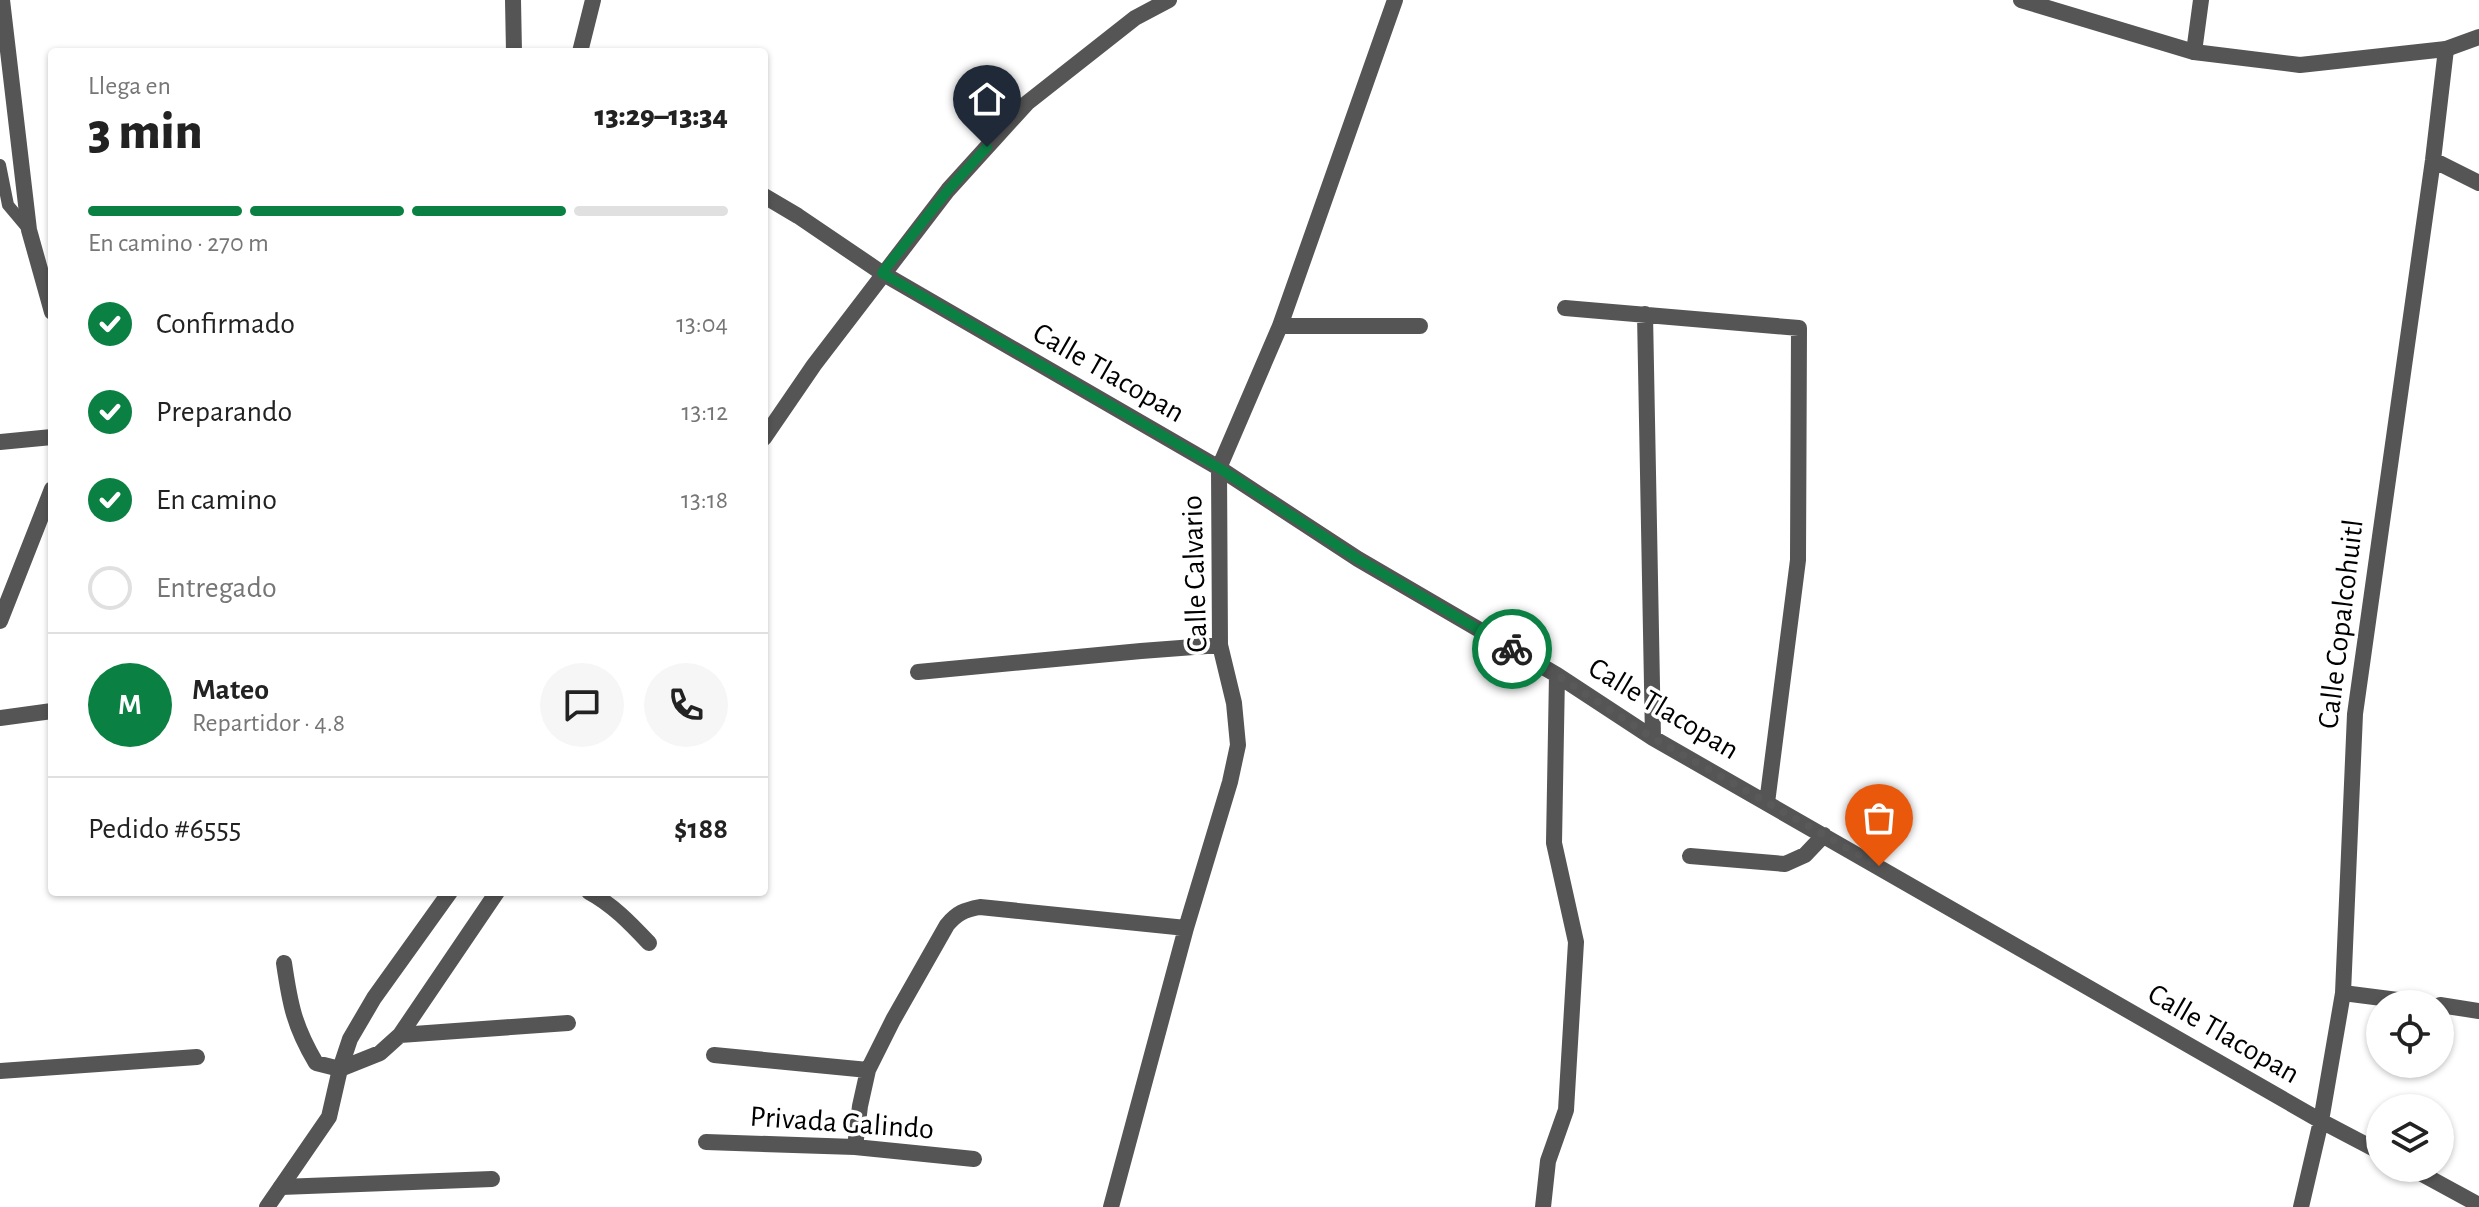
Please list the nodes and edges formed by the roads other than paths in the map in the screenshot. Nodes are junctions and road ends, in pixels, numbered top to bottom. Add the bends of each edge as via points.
1 (2, 0) edge
2 (513, 0) edge
3 (593, 0) edge
4 (1169, 0) edge
5 (1395, 0) edge
6 (2021, 0) edge
7 (2201, 0) edge
8 (2479, 37) edge
9 (514, 48) edge
10 (581, 48) edge
11 (2446, 49) junction
12 (2194, 52) junction
13 (2433, 160) junction
14 (0, 165) edge
15 (2479, 183) edge
16 (768, 198) edge
17 (29, 230) junction
18 (882, 273) junction
19 (48, 298) edge
20 (1565, 308) dead end
21 (1645, 314) junction
22 (1280, 326) junction
23 (1420, 326) dead end
24 (768, 432) edge
25 (48, 437) edge
26 (0, 442) edge
27 (1219, 468) junction
28 (48, 499) edge
29 (0, 621) edge
30 (1220, 645) junction
31 (918, 672) dead end
32 (1557, 675) junction
33 (48, 712) edge
34 (0, 718) edge
35 (1653, 738) junction
36 (1767, 803) junction
37 (1824, 835) junction
38 (1690, 856) dead end
39 (447, 896) edge
40 (494, 896) edge
41 (596, 896) edge
42 (1186, 928) junction
43 (649, 943) dead end
44 (284, 963) dead end
45 (2343, 993) junction
46 (2366, 996) edge
47 (2454, 1007) edge
48 (2479, 1011) edge
49 (568, 1023) dead end
50 (400, 1035) junction
51 (714, 1055) dead end
52 (197, 1057) dead end
53 (340, 1069) junction
54 (868, 1070) junction
55 (0, 1071) edge
56 (2321, 1121) junction
57 (706, 1142) dead end
58 (2366, 1145) edge
59 (855, 1147) junction
60 (974, 1159) dead end
61 (492, 1179) dead end
62 (2437, 1182) edge
63 (281, 1187) junction
64 (2479, 1205) edge
65 (267, 1207) edge
66 (1111, 1207) edge
67 (1543, 1207) edge
68 (2301, 1207) edge

1 - 17 street
2 - 9 street
3 - 10 street
4 - 18 street via 1135,18 1027,103
5 - 22 street, Calle Calvario
6 - 12 street
7 - 12 street
8 - 11 street
11 - 12 street via 2300,65
11 - 13 street, Calle Copalcohuitl
13 - 15 street
13 - 45 street, Calle Copalcohuitl via 2355,714
14 - 17 lane via 8,205
16 - 18 street, Calle Tlacopan
17 - 19 street
18 - 24 street
18 - 27 street, Calle Tlacopan
20 - 21 street
21 - 35 street
21 - 36 street via 1799,328 1798,560
22 - 23 street
22 - 27 street, Calle Calvario
25 - 26 street
27 - 30 street, Calle Calvario
27 - 32 street, Calle Tlacopan via 1358,559
28 - 29 street
30 - 31 street
30 - 42 street, Calle Calvario via 1238,745
32 - 35 street, Calle Tlacopan
32 - 67 street via 1554,843 1576,942 1566,1110 1548,1161
33 - 34 street
35 - 36 street, Calle Tlacopan
36 - 37 street, Calle Tlacopan
37 - 38 street via 1805,855 1785,864
37 - 56 street, Calle Tlacopan
39 - 53 street via 374,998
40 - 50 street
41 - 43 street
42 - 54 street via 966,909 947,925
42 - 66 street, Calle Calvario
44 - 53 street via 300,1035 316,1063
45 - 46 street
45 - 56 street, Calle Copalcohuitl
47 - 48 street
49 - 50 street
50 - 53 street via 380,1053
51 - 54 street
52 - 55 street
53 - 63 street via 329,1117
54 - 59 street
56 - 58 street, Calle Tlacopan
56 - 68 street, Calle Copalcohuitl
57 - 59 street, Privada Galindo
59 - 60 street, Privada Galindo
61 - 63 street
62 - 64 street
63 - 65 street

